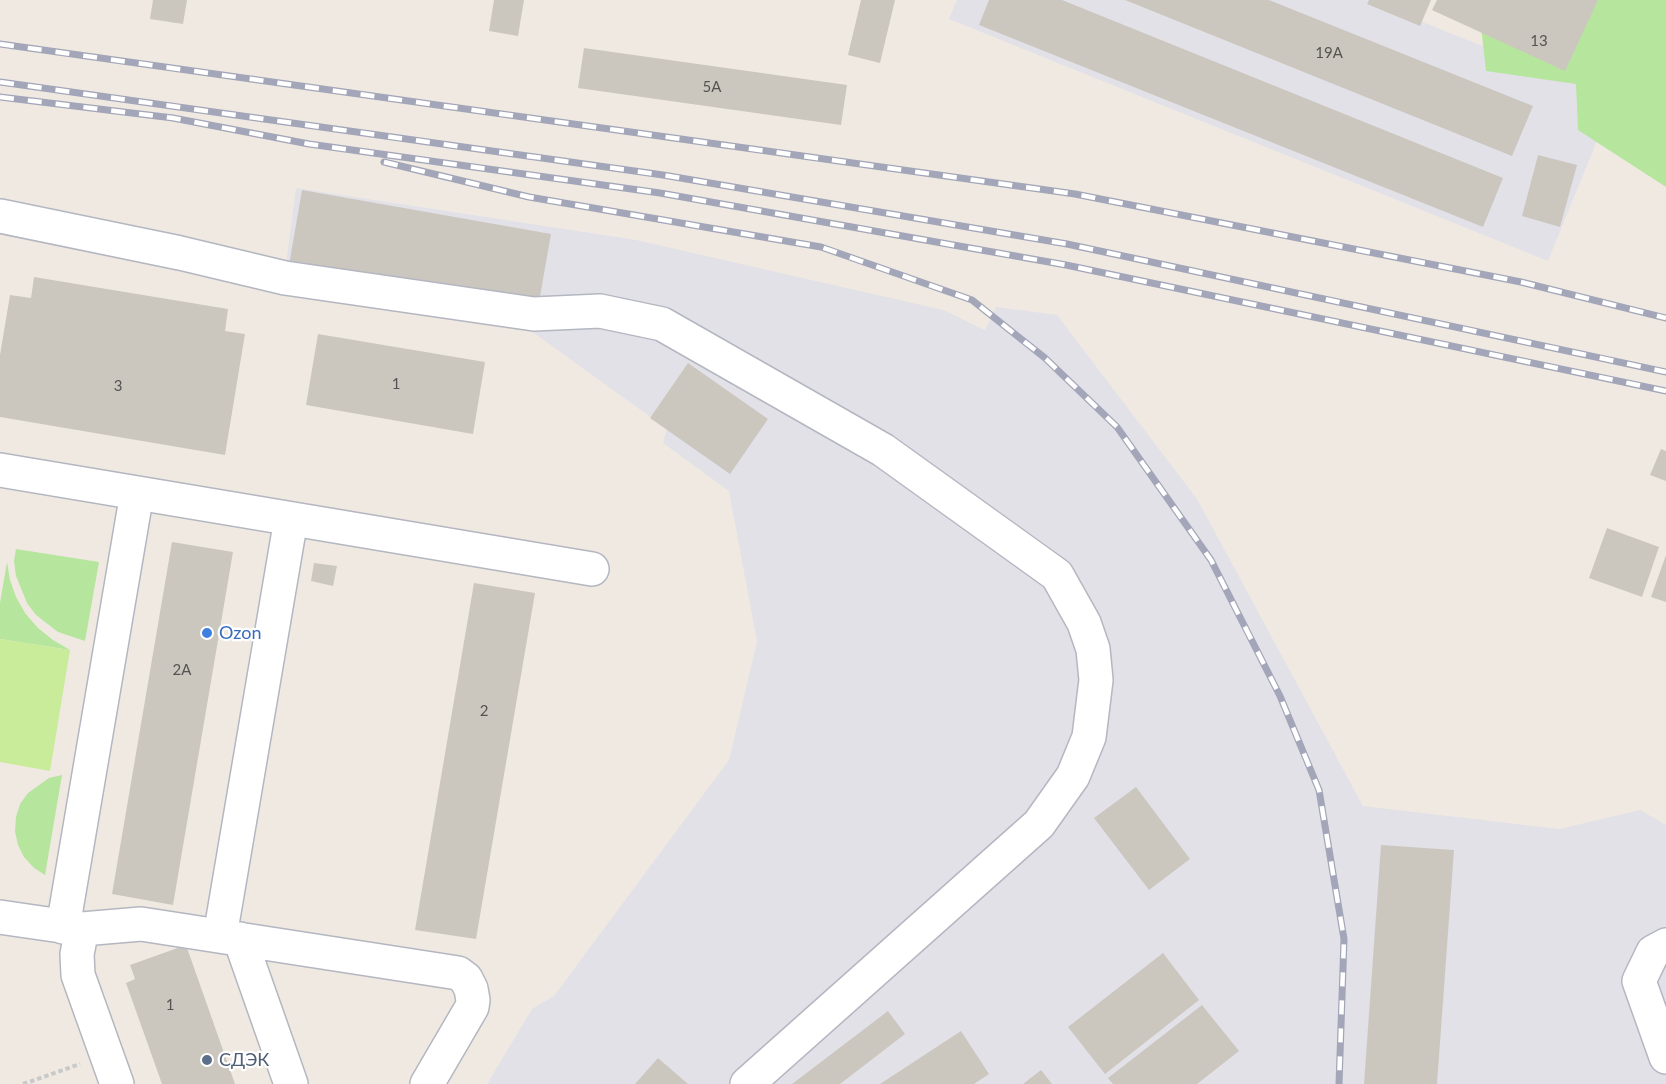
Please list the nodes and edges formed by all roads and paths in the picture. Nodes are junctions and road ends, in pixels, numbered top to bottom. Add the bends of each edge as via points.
1 (0, 216) edge
2 (0, 470) edge
3 (137, 493) junction
4 (291, 519) junction
5 (592, 569) dead end
6 (0, 917) edge
7 (72, 928) junction
8 (230, 937) junction
9 (1666, 945) edge
10 (1666, 1057) edge
11 (112, 1069) edge
12 (23, 1084) edge
13 (291, 1084) edge
14 (427, 1084) edge
15 (747, 1084) edge

1 - 15 street via 285,278 534,314 600,311 662,324 883,450 1057,575 1084,623 1093,649 1096,680 1089,736 1073,776 1039,824
2 - 3 street
3 - 4 street
3 - 7 street
4 - 5 street
4 - 8 street
6 - 7 street
7 - 8 street via 141,924
7 - 11 street via 78,975
8 - 13 street
8 - 14 street via 458,973 466,979 473,1000
9 - 10 street via 1648,958 1639,981
11 - 12 path

